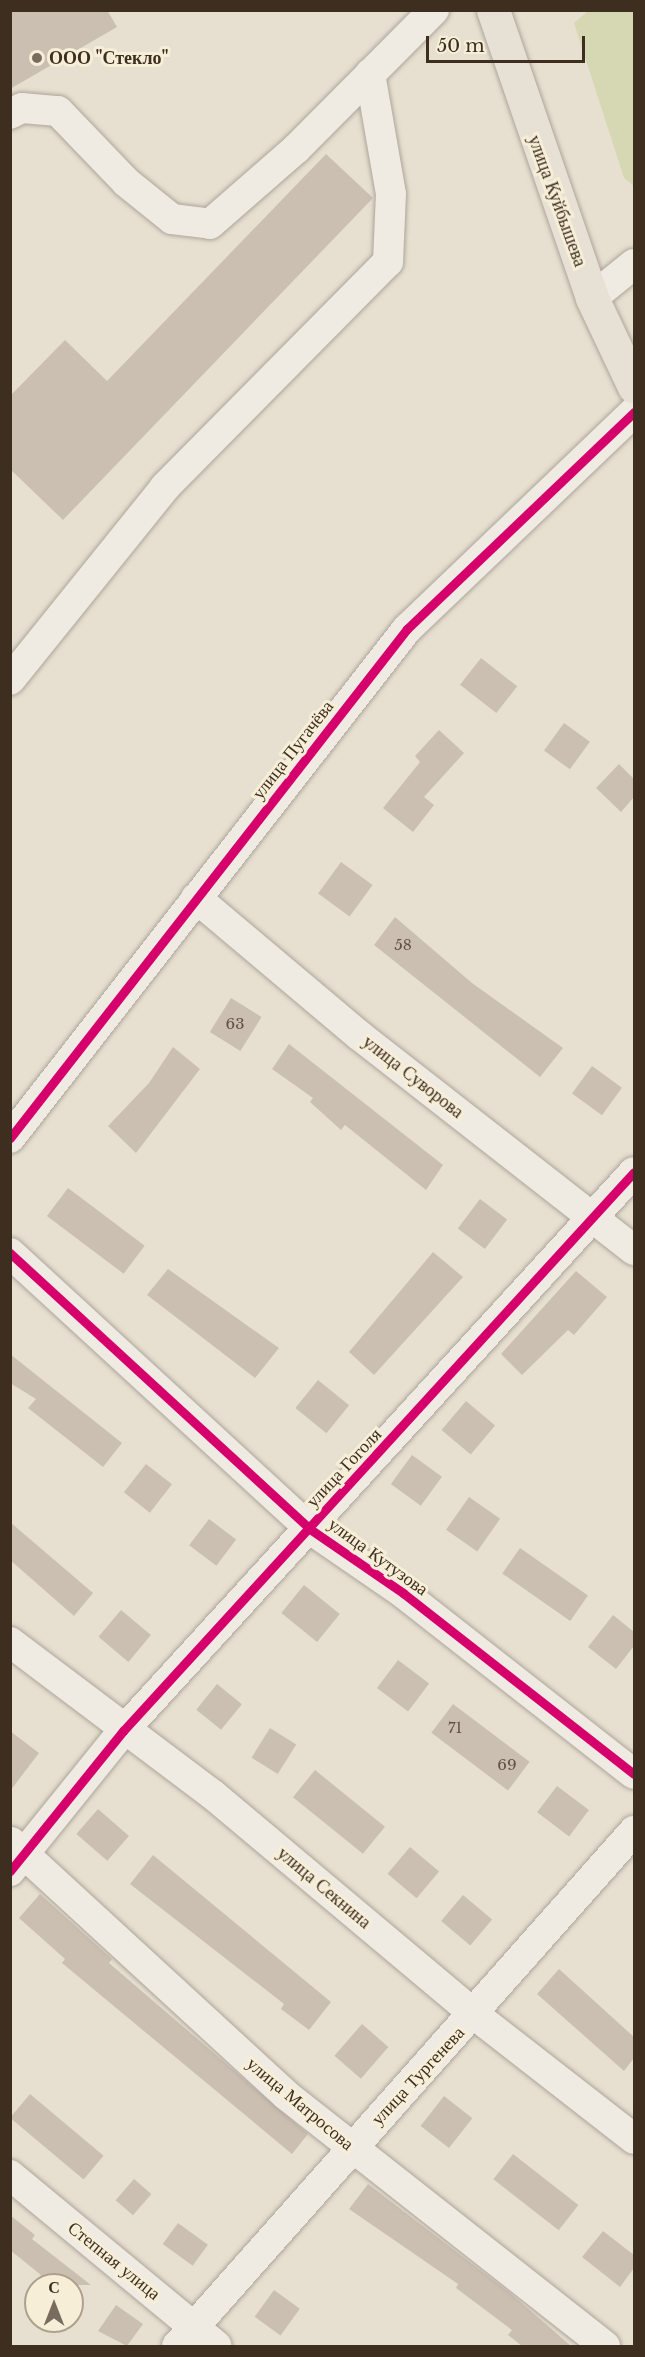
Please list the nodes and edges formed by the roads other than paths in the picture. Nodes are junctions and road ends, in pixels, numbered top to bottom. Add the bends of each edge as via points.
1 (434, 10) edge
2 (493, 10) edge
3 (370, 74) junction
4 (10, 114) edge
5 (634, 264) edge
6 (591, 298) junction
7 (634, 387) edge
8 (634, 412) edge
9 (10, 680) edge
10 (196, 898) junction
11 (10, 1138) edge
12 (634, 1172) edge
13 (596, 1220) junction
14 (634, 1250) edge
15 (10, 1253) edge
16 (310, 1529) junction
17 (10, 1642) edge
18 (123, 1731) junction
19 (634, 1774) edge
20 (634, 1831) edge
21 (15, 1856) edge
22 (475, 2015) junction
23 (634, 2139) edge
24 (352, 2147) junction
25 (10, 2175) edge
26 (185, 2336) edge
27 (217, 2346) edge
28 (605, 2346) edge

1 - 3 street
2 - 6 main road, улица Куйбышева
3 - 4 street via 210,224 172,219 126,182 58,111 22,108
3 - 9 street via 391,194 388,262 165,487
5 - 6 street
6 - 7 main road, улица Куйбышева
8 - 10 street, улица Пугачёва via 407,629
10 - 11 street, улица Пугачёва
10 - 13 street, улица Суворова
12 - 13 street, улица Гоголя
13 - 14 street, улица Суворова
13 - 16 street, улица Гоголя
15 - 16 street, улица Кутузова
16 - 18 street, улица Гоголя
16 - 19 street, улица Кутузова via 403,1593
17 - 18 street, улица Секнина
18 - 21 street, улица Гоголя
18 - 22 street, улица Секнина via 212,1794
20 - 22 street, улица Тургенева
21 - 24 street, улица Матросова
22 - 23 street, улица Секнина
22 - 24 street, улица Тургенева
24 - 26 street, улица Тургенева
24 - 28 street, улица Матросова
25 - 26 street, Степная улица
26 - 27 street, Степная улица

